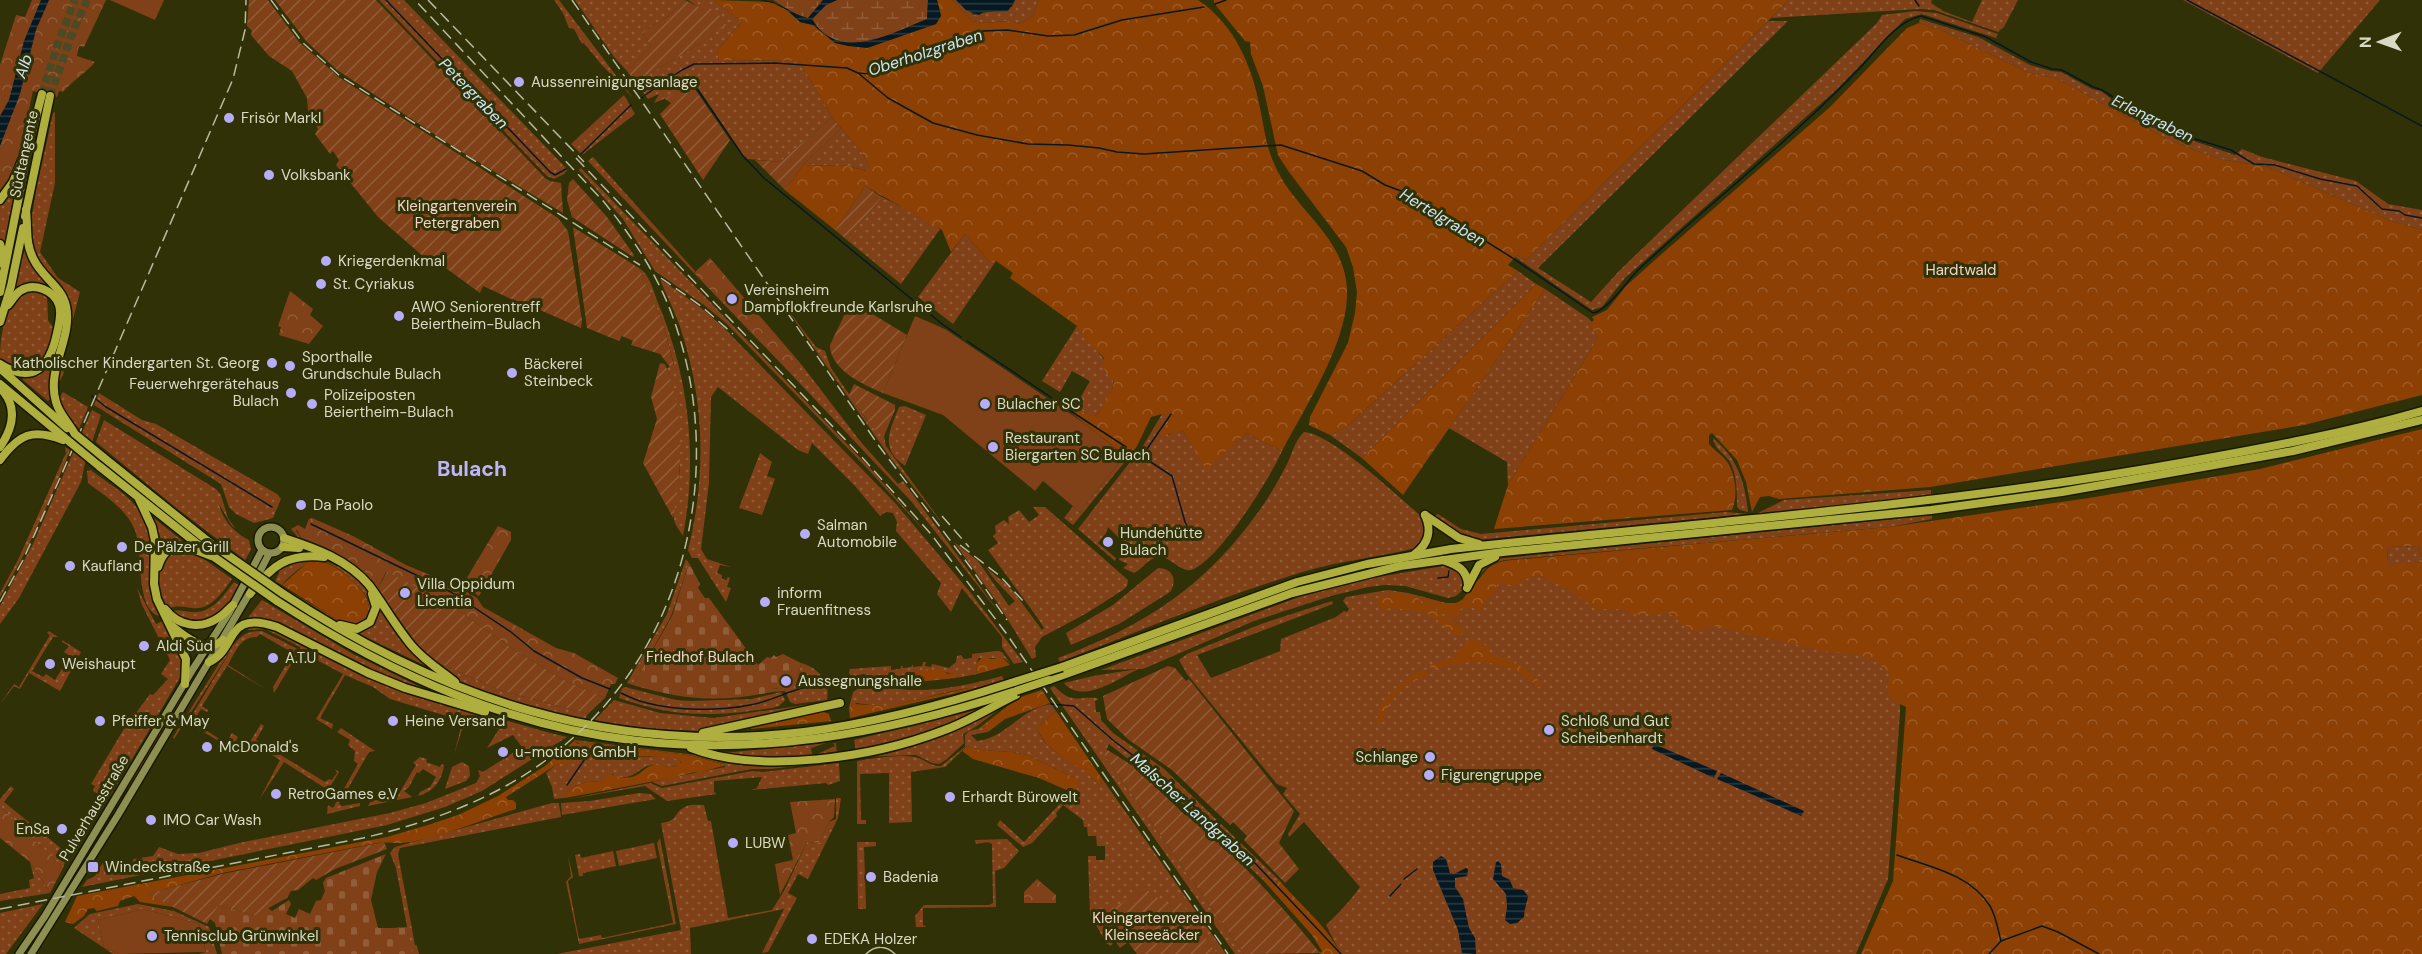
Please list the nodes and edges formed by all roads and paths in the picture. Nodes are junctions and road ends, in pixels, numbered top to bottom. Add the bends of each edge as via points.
1 (28, 150) junction
2 (0, 200) edge
3 (26, 210) junction
4 (0, 244) edge
5 (1, 289) edge
6 (4, 310) junction
7 (0, 322) edge
8 (61, 331) junction
9 (0, 367) edge
10 (0, 385) edge
11 (2422, 411) edge
12 (2422, 420) edge
13 (75, 434) junction
14 (71, 443) junction
15 (0, 447) edge
16 (0, 460) edge
17 (139, 499) junction
18 (284, 543) junction
19 (1484, 546) junction
20 (205, 547) junction
21 (266, 552) junction
22 (1503, 552) junction
23 (1414, 555) junction
24 (324, 557) junction
25 (1440, 559) junction
26 (250, 594) junction
27 (279, 597) junction
28 (233, 605) junction
29 (323, 618) junction
30 (169, 624) junction
31 (223, 640) junction
32 (210, 646) junction
33 (209, 662) junction
34 (185, 684) junction
35 (462, 688) junction
36 (1015, 689) junction
37 (840, 702) dead end
38 (522, 719) junction
39 (828, 733) junction
40 (686, 736) junction
41 (685, 746) junction
42 (19, 954) edge
43 (31, 954) edge

1 - 2 highway
1 - 3 highway, Südtangente via 46,95
1 - 5 highway, Südtangente
3 - 6 highway, Südtangente
3 - 8 highway via 30,253 65,303 67,320
4 - 5 highway
6 - 7 highway, Südtangente
6 - 8 highway via 21,290 41,288 52,294 59,305
8 - 9 highway via 50,356 36,371 16,374
8 - 13 highway via 54,391 57,405
9 - 13 highway
10 - 14 highway
10 - 15 highway via 13,415
11 - 19 highway via 2290,442 2061,483 1828,512
12 - 22 highway via 2294,451 2062,492 1794,525
13 - 20 highway, bridge
14 - 16 highway via 46,434 32,434 15,443
14 - 17 highway, bridge
17 - 20 highway
17 - 30 highway via 154,533 155,592
18 - 21 main road via 278,552
18 - 21 main road via 276,528 264,529 258,540
18 - 24 highway
18 - 35 highway via 326,554 352,569 417,651
19 - 23 highway
19 - 23 highway via 1459,538 1425,515 1428,540
20 - 27 highway, bridge
20 - 27 highway, bridge via 214,557
20 - 28 highway via 181,546 163,556 157,584 165,609 176,620 193,625 217,619
21 - 26 main road, Pulverhausstraße
21 - 28 main road, Pulverhausstraße
22 - 25 highway
22 - 25 highway via 1479,565 1467,588 1467,575 1462,568
23 - 36 highway, bridge via 1297,582 1062,667
24 - 26 highway via 287,560 271,569
24 - 29 highway via 359,579 376,607 370,622 357,628
25 - 36 highway, bridge via 1293,593 1067,675
26 - 31 main road, Pulverhausstraße
27 - 29 highway
27 - 38 highway via 336,638 392,668 459,698
28 - 32 main road, Pulverhausstraße
29 - 35 highway via 396,660
30 - 32 highway via 192,640
30 - 34 highway via 185,655
31 - 32 highway
31 - 33 main road, Pulverhausstraße
32 - 34 main road, Pulverhausstraße
33 - 38 highway via 217,658 240,627 263,623 405,688 497,716
33 - 43 main road, Pulverhausstraße
34 - 42 main road, Pulverhausstraße
35 - 40 highway via 495,702 555,718 632,732
36 - 39 highway
36 - 41 highway via 943,731 855,754 754,759 703,753
37 - 40 highway
38 - 41 highway via 603,737
39 - 40 highway
39 - 41 highway via 739,746

